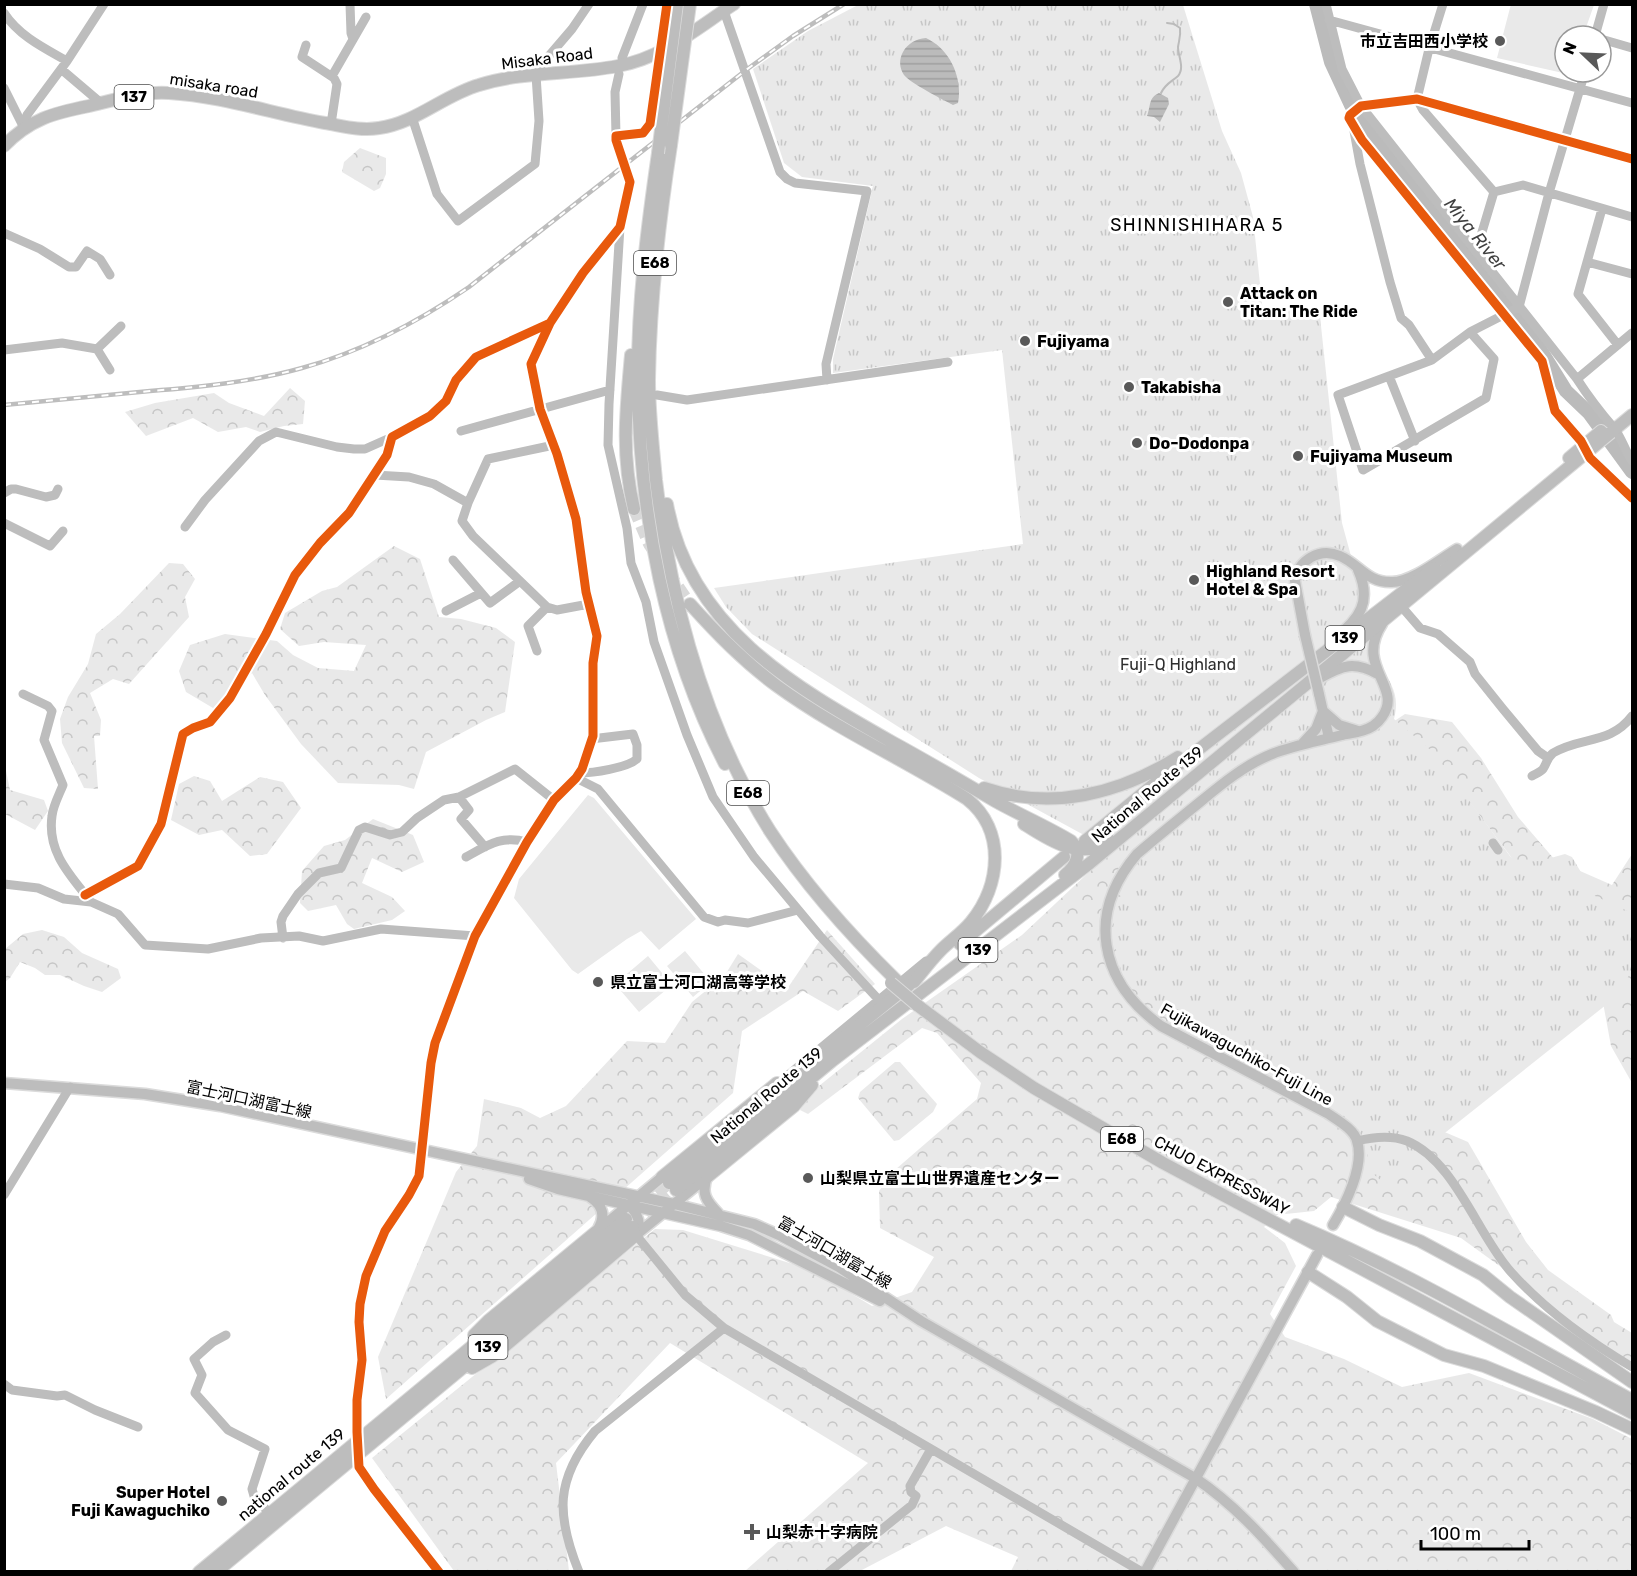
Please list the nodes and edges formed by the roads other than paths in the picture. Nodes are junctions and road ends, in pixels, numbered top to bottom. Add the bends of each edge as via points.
1 (104, 4) edge
2 (350, 4) edge
3 (589, 4) edge
4 (643, 4) edge
5 (667, 4) edge
6 (677, 4) edge
7 (690, 4) edge
8 (1326, 4) edge
9 (1443, 4) edge
10 (1604, 4) edge
11 (729, 8) edge
12 (4, 13) edge
13 (366, 17) dead end
14 (1329, 20) junction
15 (1598, 24) edge
16 (353, 39) junction
17 (1613, 42) edge
18 (306, 45) dead end
19 (1632, 48) edge
20 (1429, 49) junction
21 (661, 52) junction
22 (622, 58) dead end
23 (64, 65) junction
24 (619, 74) dead end
25 (536, 75) junction
26 (332, 76) junction
27 (1581, 84) edge
28 (4, 88) edge
29 (1580, 89) junction
30 (1418, 99) junction
31 (1632, 102) edge
32 (101, 103) junction
33 (1360, 107) junction
34 (412, 117) junction
35 (331, 124) junction
36 (1354, 126) junction
37 (24, 128) junction
38 (616, 136) junction
39 (1566, 141) junction
40 (4, 146) edge
41 (1632, 159) edge
42 (1494, 192) junction
43 (1549, 193) junction
44 (651, 201) junction
45 (1602, 209) junction
46 (1632, 217) edge
47 (620, 227) junction
48 (4, 233) edge
49 (1476, 252) junction
50 (1587, 262) junction
51 (1632, 274) edge
52 (110, 275) dead end
53 (1512, 311) junction
54 (550, 323) junction
55 (121, 326) dead end
56 (1470, 332) junction
57 (1632, 333) edge
58 (1618, 345) junction
59 (97, 349) junction
60 (4, 350) edge
61 (1432, 360) junction
62 (948, 362) dead end
63 (110, 370) dead end
64 (1389, 376) junction
65 (1576, 379) junction
66 (827, 380) junction
67 (649, 381) junction
68 (610, 390) junction
69 (657, 395) dead end
70 (620, 402) dead end
71 (609, 404) junction
72 (1632, 405) edge
73 (540, 409) junction
74 (1632, 415) edge
75 (1611, 428) junction
76 (461, 431) dead end
77 (392, 437) junction
78 (1415, 441) junction
79 (554, 445) junction
80 (1587, 448) junction
81 (1632, 461) edge
82 (375, 475) junction
83 (58, 489) dead end
84 (4, 493) edge
85 (1632, 498) edge
86 (468, 503) junction
87 (634, 509) tunnel mouth
88 (4, 523) edge
89 (185, 527) dead end
90 (63, 531) dead end
91 (1458, 549) junction
92 (453, 560) dead end
93 (1357, 569) junction
94 (520, 581) junction
95 (481, 593) junction
96 (690, 603) tunnel mouth
97 (589, 604) junction
98 (547, 607) junction
99 (1398, 608) junction
100 (446, 611) dead end
101 (537, 651) dead end
102 (1378, 674) junction
103 (23, 694) dead end
104 (1279, 707) junction
105 (1323, 710) junction
106 (1632, 716) edge
107 (1231, 724) junction
108 (1361, 731) junction
109 (1329, 738) junction
110 (591, 739) junction
111 (1302, 744) junction
112 (1548, 758) junction
113 (577, 776) junction
114 (1532, 776) dead end
115 (962, 781) junction
116 (950, 788) junction
117 (459, 796) junction
118 (554, 800) junction
119 (1160, 805) junction
120 (527, 842) junction
121 (1080, 845) junction
122 (485, 847) junction
123 (466, 857) dead end
124 (1064, 857) dead end
125 (4, 884) edge
126 (88, 898) junction
127 (798, 910) junction
128 (1020, 918) junction
129 (475, 936) junction
130 (283, 938) junction
131 (941, 950) junction
132 (893, 981) junction
133 (914, 982) junction
134 (878, 999) junction
135 (920, 1003) junction
136 (829, 1056) junction
137 (787, 1076) junction
138 (4, 1083) edge
139 (70, 1087) junction
140 (1357, 1141) junction
141 (423, 1151) junction
142 (483, 1164) junction
143 (707, 1177) junction
144 (669, 1183) junction
145 (4, 1195) edge
146 (589, 1196) junction
147 (639, 1196) junction
148 (659, 1201) junction
149 (674, 1204) junction
150 (629, 1205) junction
151 (1344, 1207) junction
152 (645, 1209) junction
153 (663, 1213) junction
154 (718, 1214) junction
155 (1334, 1225) dead end
156 (632, 1227) junction
157 (597, 1232) junction
158 (1317, 1255) dead end
159 (1308, 1272) junction
160 (921, 1321) junction
161 (724, 1328) junction
162 (226, 1335) dead end
163 (1632, 1367) edge
164 (441, 1378) junction
165 (1632, 1382) edge
166 (4, 1384) edge
167 (1632, 1400) edge
168 (1632, 1413) edge
169 (138, 1427) dead end
170 (1632, 1429) edge
171 (357, 1432) dead end
172 (931, 1449) junction
173 (359, 1467) dead end
174 (1195, 1478) junction
175 (269, 1514) junction
176 (221, 1570) edge
177 (199, 1572) edge
178 (439, 1572) edge
179 (579, 1572) edge
180 (829, 1572) edge
181 (1144, 1572) edge
182 (1294, 1572) edge

1 - 23 street
2 - 16 street
3 - 25 street
4 - 22 street
5 - 21 street
6 - 44 highway, E68, bridge
7 - 67 highway, E68, bridge via 656,247
8 - 14 street
9 - 20 street
10 - 15 street
11 - 21 highway, Misaka Road / 137
11 - 66 street via 780,172 795,183 867,190 826,364
12 - 23 street
13 - 16 street
14 - 20 street
14 - 33 street via 1342,69
16 - 26 street
17 - 19 street
18 - 26 street via 302,57
20 - 29 street
20 - 30 street
21 - 25 highway, Misaka Road / 137 via 620,66
21 - 38 street via 650,124 644,133
23 - 32 street
23 - 37 street via 27,116
24 - 38 street via 615,92
25 - 34 highway, Misaka Road / 137 via 477,85
25 - 34 street via 539,121 535,164 458,221 437,194
26 - 35 street via 337,84
27 - 29 street
28 - 37 street
29 - 31 street
29 - 39 street
30 - 33 street
30 - 39 street
30 - 42 street via 1423,110
32 - 35 highway, misaka road / 137 via 168,93
32 - 37 highway, misaka road / 137 via 47,116
33 - 36 street via 1349,118
33 - 49 street
34 - 35 highway, Misaka Road / 137 via 380,128
36 - 53 street via 1362,140
36 - 61 street via 1360,164 1401,318
37 - 40 highway, misaka road / 137
38 - 47 street via 630,182
39 - 41 street
39 - 43 street
42 - 43 street via 1523,184
42 - 49 street
43 - 45 street
43 - 53 street
44 - 87 highway via 638,270 626,420 626,463
44 - 132 highway, E68 via 639,324 639,419 656,559 686,675 721,756 768,837 813,898
45 - 46 street
45 - 50 street
47 - 54 street
47 - 68 street
48 - 52 street via 69,267 76,267 87,251 100,259
49 - 53 street
50 - 51 street
50 - 58 street via 1578,294
53 - 56 street
53 - 65 street
53 - 80 street via 1542,361 1555,411
54 - 73 street via 531,364
54 - 77 street via 476,357 456,380 446,401 430,416
55 - 59 street
56 - 61 street
56 - 78 street via 1494,359 1486,398
57 - 58 street
58 - 65 street
59 - 60 street via 62,343
59 - 63 street
61 - 64 street
62 - 66 street
64 - 78 street
64 - 78 street via 1338,395 1363,470
65 - 75 street
66 - 69 street via 687,400
67 - 115 highway via 673,532 689,573 717,612 754,652 790,681
67 - 132 highway, E68 via 654,459 669,567 720,735 752,799 790,860
68 - 71 street
68 - 73 street
70 - 71 street
71 - 127 street via 608,445 631,562 687,735 713,797 754,857
72 - 75 highway, National Route 139 / 139
73 - 76 street
73 - 79 street
74 - 75 highway, National Route 139 / 139
75 - 80 highway, National Route 139 / 139
75 - 81 street
77 - 82 street
77 - 89 street via 365,449 354,449 276,432 268,435 205,500
79 - 86 street via 488,459
79 - 97 street via 576,519
80 - 85 street via 1606,474
80 - 91 highway, National Route 139 / 139
80 - 99 highway, National Route 139 / 139
82 - 86 street via 409,477 434,484
82 - 126 street via 349,513 295,575 230,698 210,722 183,734 161,824 138,866
83 - 84 street via 56,495 46,497 16,489
86 - 94 street via 462,521
88 - 90 street via 50,546
91 - 93 main road via 1403,580 1382,581
91 - 107 highway, National Route 139 / 139
92 - 95 street
93 - 105 main road, bridge via 1342,557 1330,554 1311,557 1296,574 1305,635
93 - 107 main road via 1365,590 1361,611 1354,620
94 - 95 street via 490,603
94 - 98 street
95 - 100 street
96 - 116 highway via 734,650 783,690
97 - 98 street via 557,610
97 - 110 street via 597,636
98 - 101 street via 528,626
99 - 102 main road via 1382,624 1374,643
99 - 104 highway, National Route 139 / 139
99 - 112 street via 1420,627 1438,634 1470,662 1489,692
102 - 104 main road via 1358,666 1340,667
102 - 108 main road, Fujikawaguchiko-Fuji Line via 1389,701 1373,726
103 - 126 street via 52,711 44,740 63,785 52,815 52,839 60,863
104 - 119 highway, National Route 139 / 139
105 - 108 main road via 1339,725
105 - 109 main road
105 - 111 main road via 1316,729
106 - 112 street via 1625,726 1606,737
107 - 115 highway via 1144,777 1085,796 1025,798
107 - 121 highway, National Route 139 / 139
108 - 109 main road, Fujikawaguchiko-Fuji Line
109 - 111 main road, Fujikawaguchiko-Fuji Line
110 - 113 street
110 - 113 street via 633,734 637,759 606,771
111 - 140 main road, Fujikawaguchiko-Fuji Line via 1239,771 1137,854 1112,891 1106,921 1107,952 1119,982 1150,1018 1327,1113 1346,1126
112 - 114 street via 1543,770
113 - 118 street
113 - 127 street via 598,789 704,917 718,922 748,923
115 - 121 highway
116 - 121 highway via 993,806 1053,842 1067,848
116 - 131 highway via 979,808 993,836 996,859 994,875 973,920
117 - 118 street via 515,769
117 - 122 street via 469,810 460,819
117 - 130 street via 444,800 402,832 390,835 365,827 359,830 341,868 319,873 298,894 283,916
118 - 120 street
119 - 121 highway via 1106,843 1091,848
119 - 128 highway, National Route 139 / 139
120 - 122 street via 499,840
120 - 129 street
121 - 128 highway via 1072,870
122 - 123 street
124 - 133 highway, National Route 139 / 139
125 - 126 street via 38,888 64,899
126 - 130 street via 118,914 145,945 208,949 261,938
127 - 134 street
128 - 136 highway, National Route 139 / 139
129 - 130 street via 381,929 323,941 299,936
129 - 141 street via 435,1043
131 - 133 highway
131 - 134 street
132 - 135 highway, CHUO EXPRESSWAY / E68, bridge
133 - 136 highway, National Route 139 / 139
134 - 137 street
135 - 167 highway, CHUO EXPRESSWAY / E68 via 1037,1083 1165,1158 1254,1206 1434,1290
135 - 168 highway, CHUO EXPRESSWAY / E68 via 998,1064 1119,1137
136 - 137 highway
136 - 143 highway via 794,1106
136 - 144 highway, National Route 139 / 139
137 - 144 highway via 761,1095
138 - 139 main road, 富士河口湖富士線
139 - 141 main road, 富士河口湖富士線 via 192,1101
139 - 145 street
140 - 151 main road via 1358,1164
140 - 163 street via 1378,1136 1406,1141 1435,1160 1509,1270 1555,1315
141 - 142 main road, 富士河口湖富士線
141 - 171 street via 419,1176 385,1231 366,1276 359,1322 362,1360
142 - 146 main road, 富士河口湖富士線
142 - 147 main road, 富士河口湖富士線
143 - 149 main road
143 - 154 main road via 704,1192
144 - 147 main road
144 - 148 main road via 658,1190
146 - 150 main road, 富士河口湖富士線
146 - 157 main road via 603,1210
147 - 148 main road, 富士河口湖富士線
147 - 150 main road
147 - 152 main road
148 - 149 main road, 富士河口湖富士線
148 - 153 main road
149 - 153 main road
149 - 154 main road, 富士河口湖富士線
150 - 152 main road, 富士河口湖富士線
150 - 156 main road via 640,1224
150 - 157 main road
151 - 155 main road
151 - 165 highway via 1483,1275
152 - 153 main road, 富士河口湖富士線
152 - 156 main road via 643,1225
153 - 156 main road
153 - 160 main road, 富士河口湖富士線 via 763,1240
154 - 160 main road, 富士河口湖富士線 via 781,1236
156 - 161 street via 685,1295
156 - 164 highway, national route 139 / 139
156 - 164 highway via 493,1356
157 - 164 highway via 488,1321
158 - 159 main road
159 - 170 highway via 1377,1321 1444,1355 1484,1366
159 - 174 main road
160 - 174 main road, 富士河口湖富士線
161 - 172 street
161 - 179 street via 596,1431 579,1450 568,1473 563,1501 564,1526
162 - 175 street via 194,1359 202,1375 195,1393 228,1431 265,1449 252,1489
164 - 175 highway, national route 139 / 139
164 - 176 highway, national route 139 / 139
166 - 169 street via 12,1390 65,1395
172 - 180 street via 910,1486 916,1496 912,1505
172 - 181 street
173 - 178 street
174 - 181 main road
174 - 182 main road, 富士河口湖富士線 via 1251,1523
175 - 177 highway, national route 139 / 139

